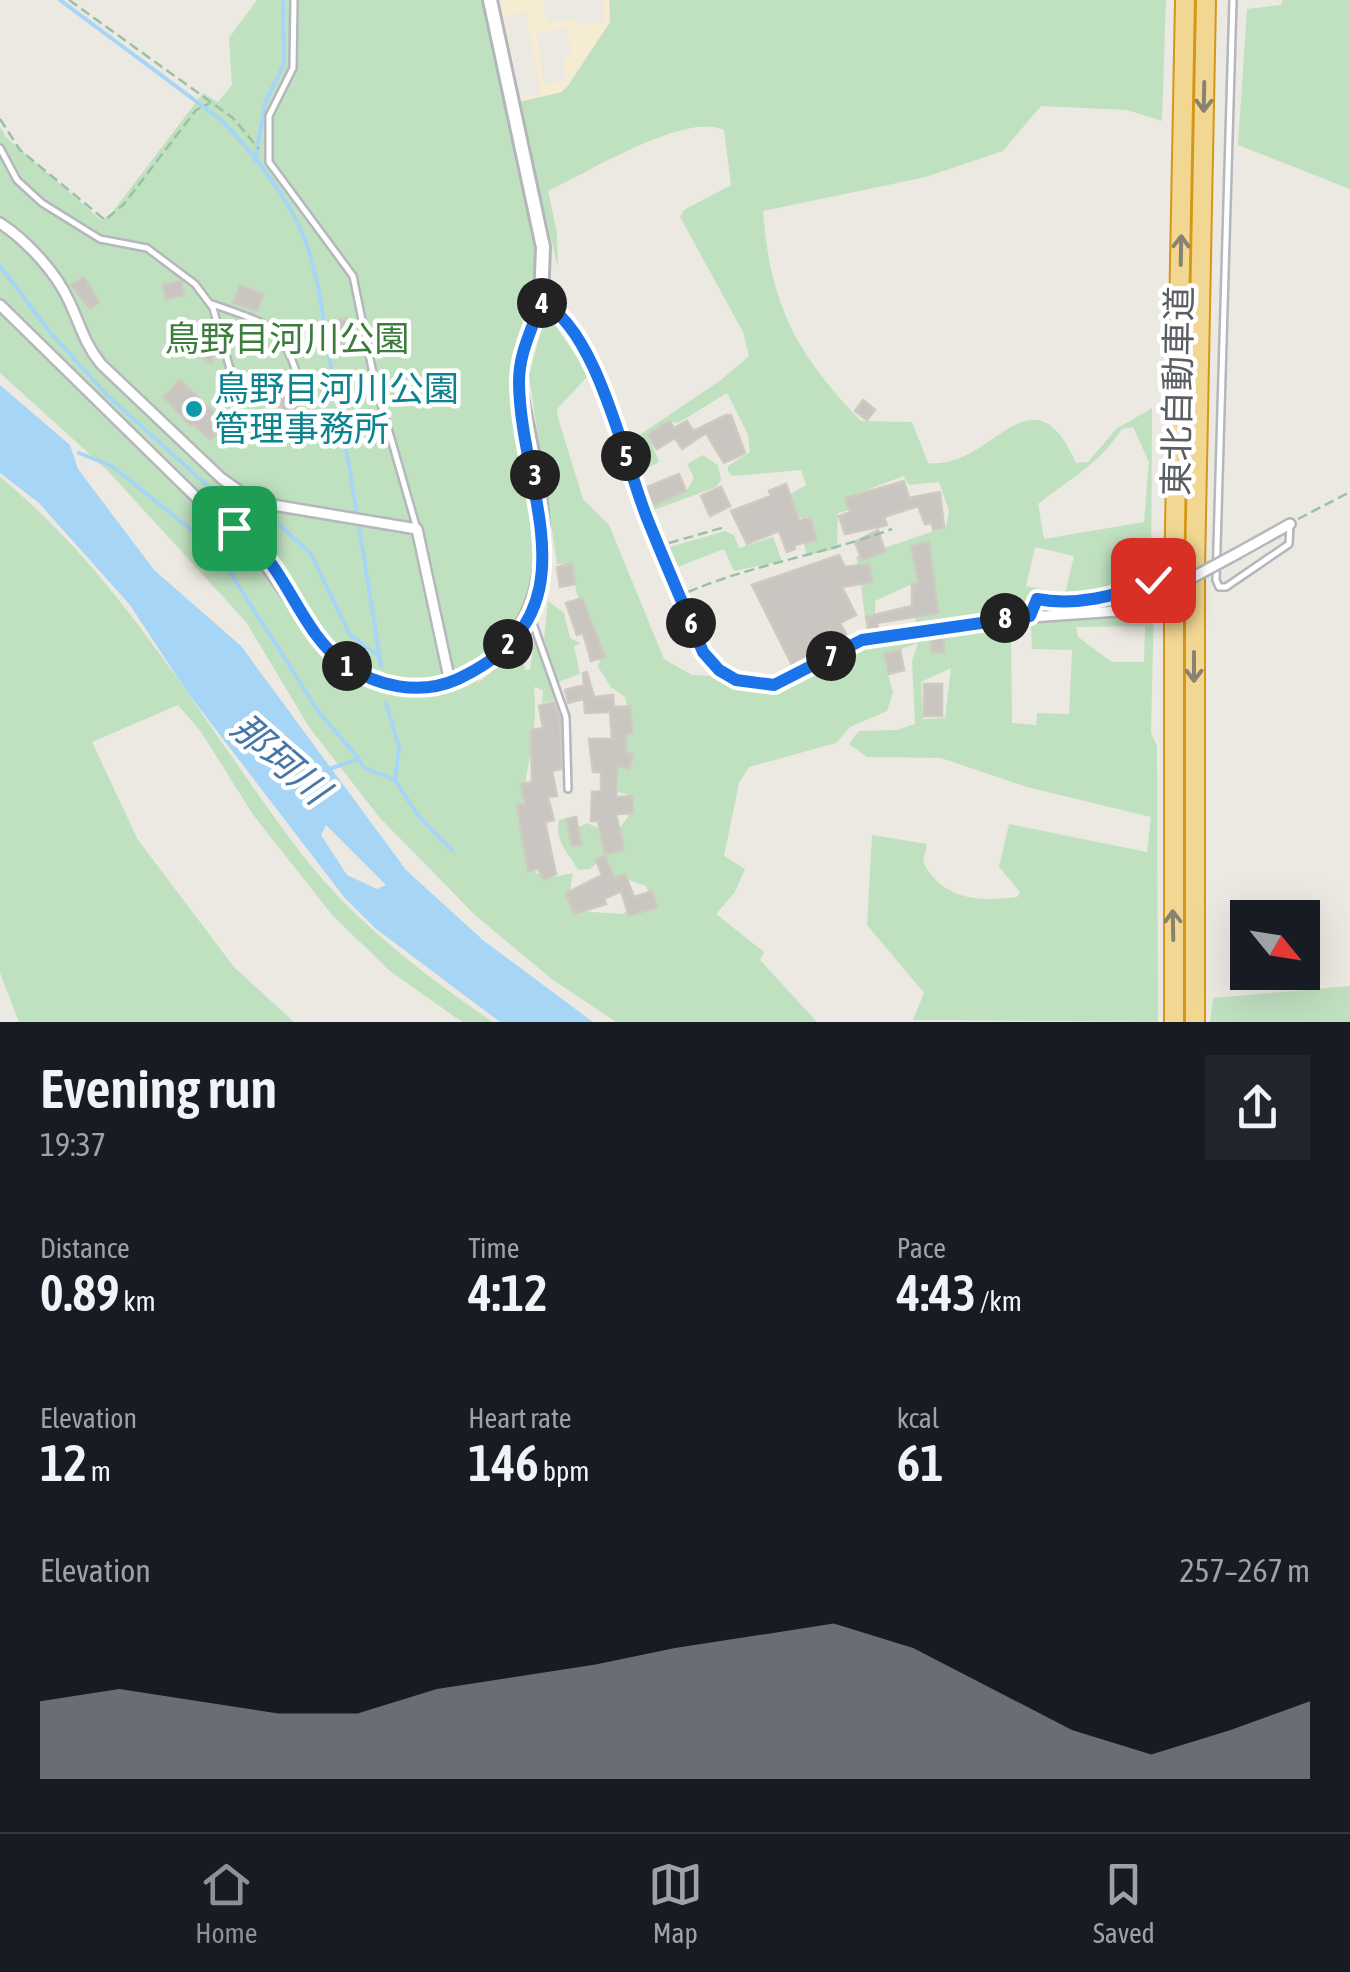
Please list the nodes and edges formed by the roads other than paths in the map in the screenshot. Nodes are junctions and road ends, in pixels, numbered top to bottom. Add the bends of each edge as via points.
1 (294, 0) edge
2 (490, 0) edge
3 (1186, 0) edge
4 (1206, 0) edge
5 (1233, 0) edge
6 (0, 148) edge
7 (0, 223) edge
8 (541, 302) junction
9 (210, 303) junction
10 (0, 305) edge
11 (304, 396) dead end
12 (239, 401) dead end
13 (255, 502) junction
14 (1290, 524) joint
15 (234, 528) junction
16 (417, 528) junction
17 (530, 615) junction
18 (450, 682) junction
19 (568, 789) dead end
20 (1174, 1022) edge
21 (1195, 1022) edge

1 - 16 lane via 293,68 269,116 270,162 352,276
2 - 8 street via 543,247
20 -> 3 highway, 東北自動車道
4 -> 21 highway, 東北自動車道
5 - 14 lane via 1219,586 1290,544
6 - 9 lane via 18,180 42,203 100,239 146,248
7 - 13 street via 68,297 84,343 102,364
8 - 14 street, bridge via 559,314 604,390 680,596 711,663 736,680 760,686 790,679 862,640 1030,616 1132,610
8 - 17 street via 519,387 543,528
9 - 11 lane via 283,336
9 - 12 lane
10 - 15 street
13 - 15 street
13 - 16 street
15 - 18 street via 270,562 339,660 383,684
16 - 18 street
17 - 18 street via 496,656
17 - 19 lane via 566,718

